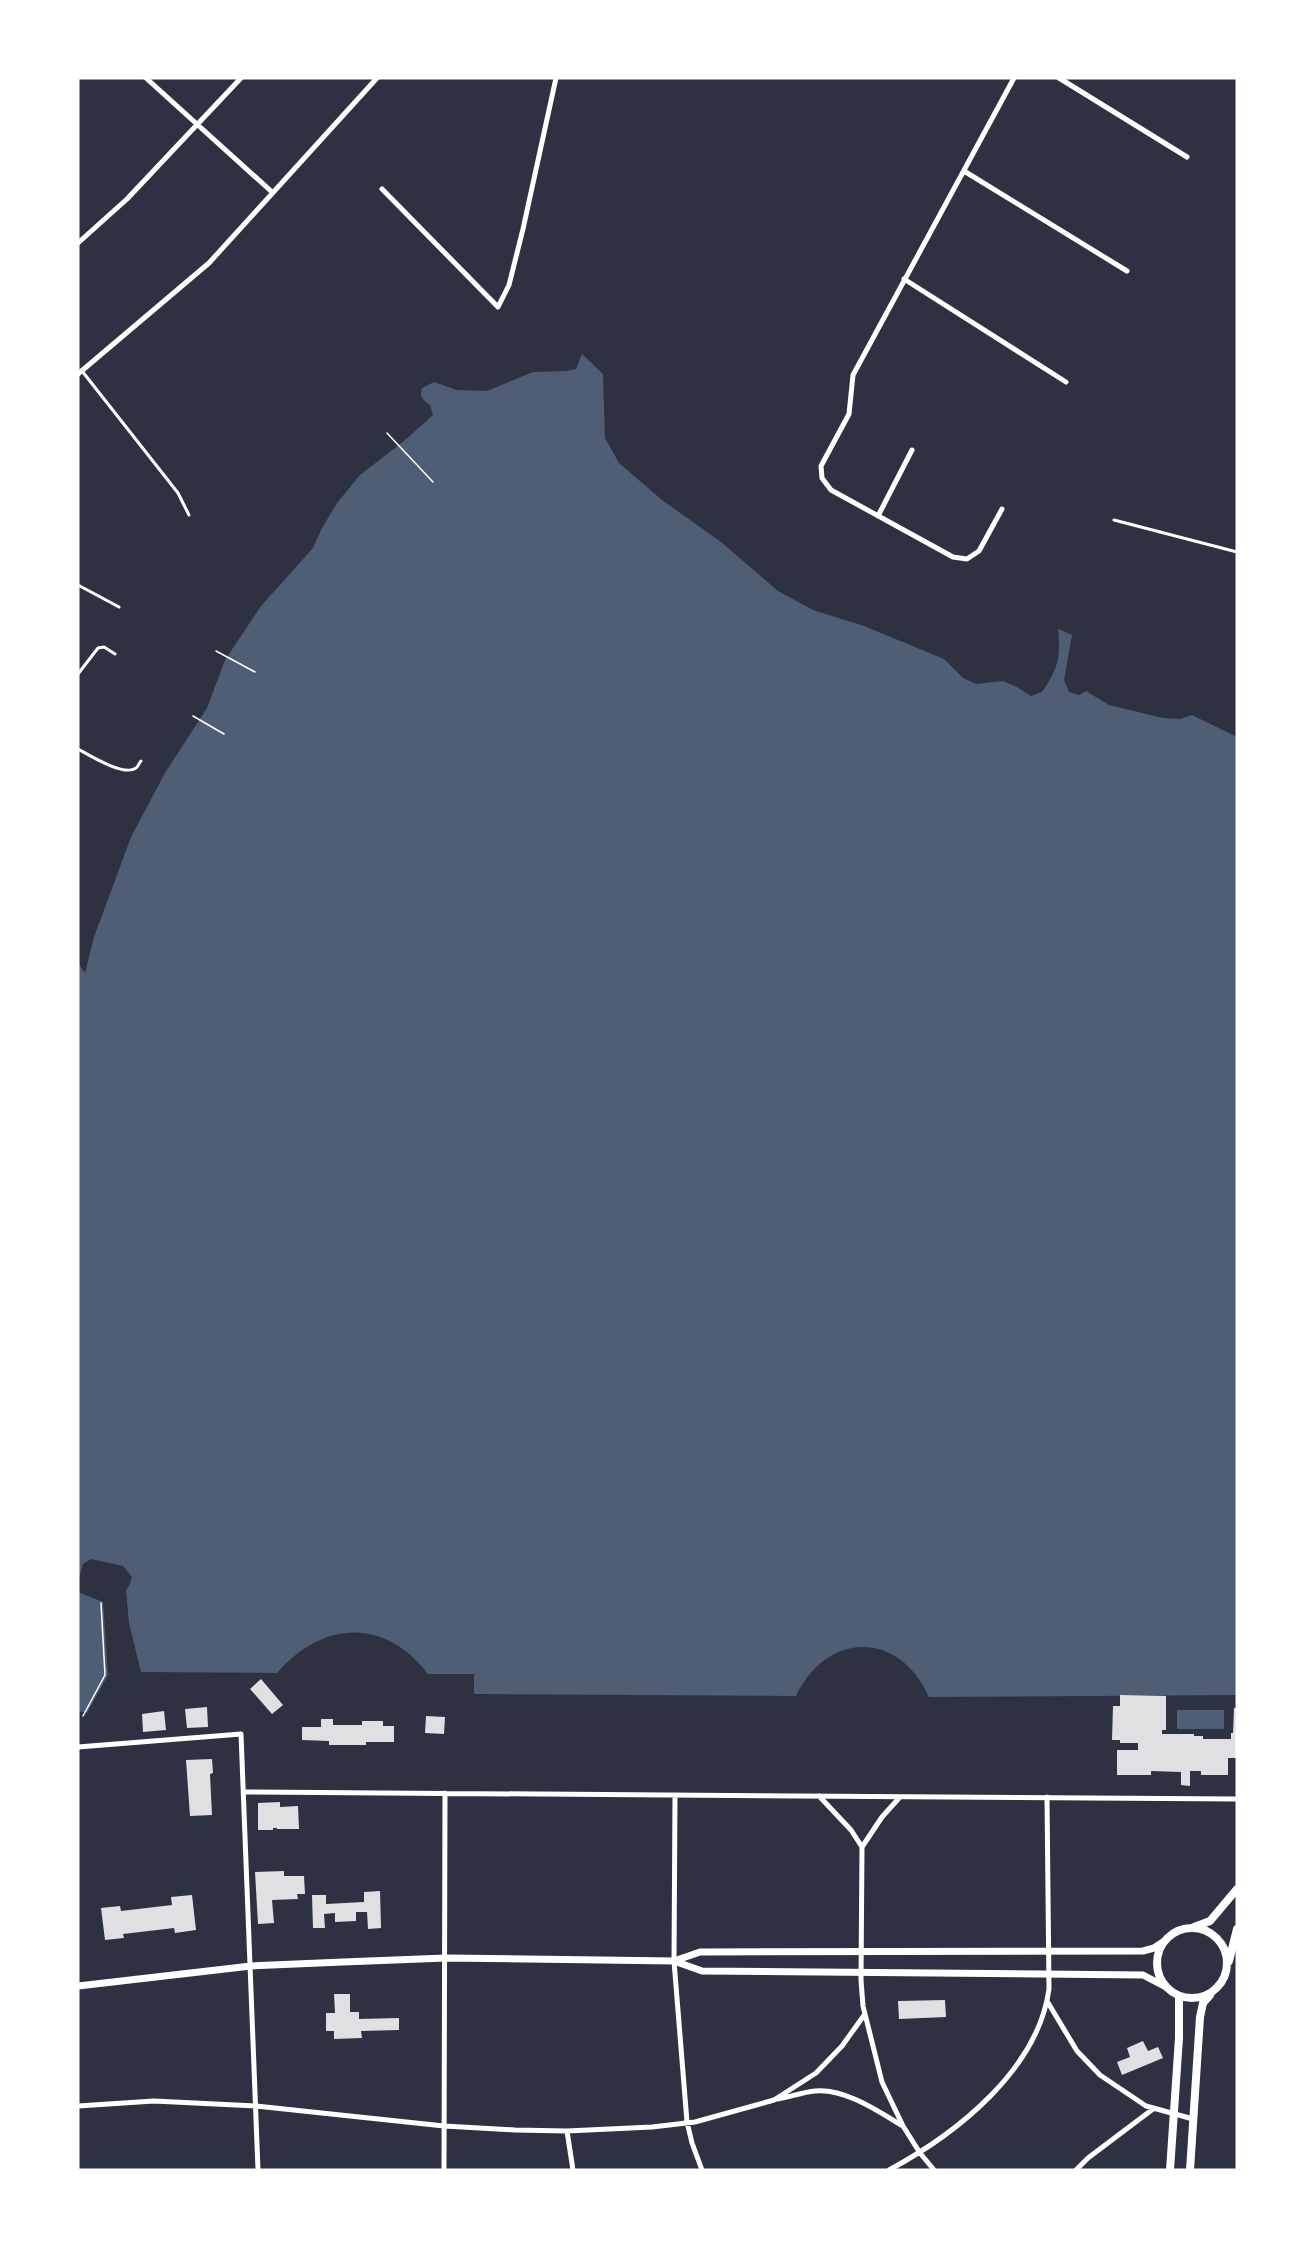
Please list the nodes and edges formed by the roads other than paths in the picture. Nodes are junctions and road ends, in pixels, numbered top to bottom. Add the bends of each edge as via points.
1 (146, 78) edge
2 (241, 78) edge
3 (376, 78) edge
4 (556, 78) edge
5 (1014, 78) edge
6 (1059, 78) edge
7 (198, 125) junction
8 (1187, 157) dead end
9 (964, 171) junction
10 (382, 189) dead end
11 (272, 192) junction
12 (78, 243) edge
13 (1127, 271) dead end
14 (904, 279) junction
15 (80, 373) edge
16 (1066, 382) dead end
17 (912, 450) dead end
18 (1002, 509) dead end
19 (189, 515) dead end
20 (878, 516) junction
21 (1114, 520) dead end
22 (1237, 552) edge
23 (78, 585) edge
24 (119, 607) dead end
25 (115, 654) dead end
26 (78, 674) edge
27 (78, 749) edge
28 (141, 760) dead end
29 (78, 1748) edge
30 (244, 1792) junction
31 (445, 1792) junction
32 (819, 1795) junction
33 (675, 1796) junction
34 (900, 1797) junction
35 (1047, 1797) junction
36 (1237, 1799) edge
37 (862, 1847) junction
38 (1237, 1889) edge
39 (1188, 1928) junction
40 (1237, 1929) edge
41 (1166, 1940) junction
42 (862, 1951) junction
43 (1048, 1952) junction
44 (446, 1958) junction
45 (674, 1961) junction
46 (250, 1966) junction
47 (1228, 1968) junction
48 (861, 1972) junction
49 (1049, 1973) junction
50 (78, 1986) edge
51 (1166, 1987) junction
52 (1213, 1992) junction
53 (1179, 1996) junction
54 (1047, 2001) junction
55 (865, 2014) junction
56 (774, 2100) junction
57 (78, 2106) edge
58 (256, 2106) junction
59 (1153, 2109) junction
60 (1174, 2115) junction
61 (1193, 2120) junction
62 (687, 2122) junction
63 (444, 2126) junction
64 (903, 2126) junction
65 (567, 2132) junction
66 (920, 2153) junction
67 (258, 2170) edge
68 (444, 2170) edge
69 (573, 2170) edge
70 (702, 2170) edge
71 (889, 2170) edge
72 (934, 2170) edge
73 (1076, 2170) edge
74 (1170, 2170) edge
75 (1190, 2170) edge

1 - 7 street
2 - 7 street
3 - 11 street
4 - 10 street via 509,285 498,308
5 - 9 street
6 - 8 street
7 - 11 street
7 - 12 street via 127,200
9 - 13 street
9 - 14 street
11 - 15 street via 209,263
14 - 16 street
14 - 20 street via 853,375 849,414 821,466 822,478 831,490
15 - 19 lane via 178,493
17 - 20 street
18 - 20 street via 979,551 967,559 953,557
21 - 22 lane
23 - 24 lane
25 - 26 lane via 98,648
27 - 28 lane via 116,768 135,769
29 - 30 street via 241,1734
30 - 31 street
30 - 46 street
31 - 33 street
31 - 44 street
32 - 33 street
32 - 34 street
32 - 37 street
33 - 45 street
34 - 35 street
34 - 37 street
35 - 36 street
35 - 43 street
37 - 42 street
38 - 39 main road via 1210,1921
39 - 41 main road
39 - 47 main road via 1218,1939 1224,1947
40 - 47 main road
41 - 43 street via 1143,1951
41 - 51 main road via 1158,1958 1160,1978
42 - 43 street
42 - 45 street via 700,1952
42 - 48 street
43 - 49 street
44 - 45 street
44 - 46 street
44 - 63 street
45 - 48 street via 702,1971
45 - 62 street
46 - 50 street
46 - 58 street
47 - 52 main road
48 - 49 street
48 - 55 street
49 - 51 street via 1143,1975
49 - 54 street
51 - 53 main road
52 - 53 main road via 1190,1999
52 - 61 main road via 1201,2010
53 - 60 main road
54 - 59 street via 1088,2064
54 - 66 street via 1031,2043 991,2096
55 - 56 street via 816,2073
55 - 64 street via 882,2082
56 - 62 street
56 - 64 street via 817,2091 837,2094 864,2103
57 - 58 street via 154,2101
58 - 63 street
58 - 67 street
59 - 60 street
59 - 73 street
60 - 61 street
60 - 74 main road
61 - 75 main road
62 - 65 street
62 - 70 street
63 - 65 street
63 - 68 street
64 - 66 street
65 - 69 street
66 - 71 street
66 - 72 street

